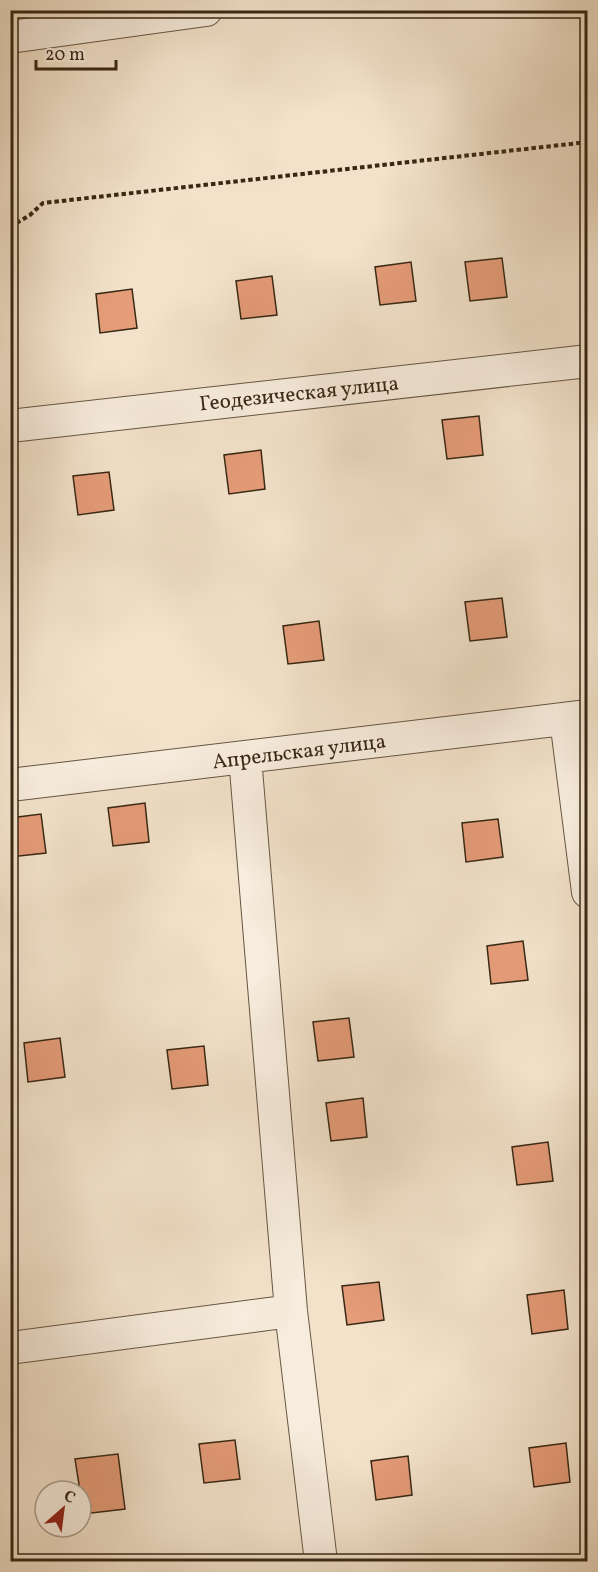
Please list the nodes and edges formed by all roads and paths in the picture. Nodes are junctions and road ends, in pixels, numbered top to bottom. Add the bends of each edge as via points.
1 (206, 10) edge
2 (10, 37) edge
3 (588, 142) edge
4 (10, 227) edge
5 (588, 361) edge
6 (10, 426) edge
7 (577, 717) edge
8 (245, 757) junction
9 (10, 785) edge
10 (588, 892) edge
11 (291, 1311) junction
12 (10, 1348) edge
13 (321, 1562) edge

1 - 2 street
3 - 4 path via 43,203
5 - 6 street, Геодезическая улица
7 - 8 street, Апрельская улица
7 - 10 street
8 - 9 street, Апрельская улица
8 - 11 street
11 - 12 street
11 - 13 street

